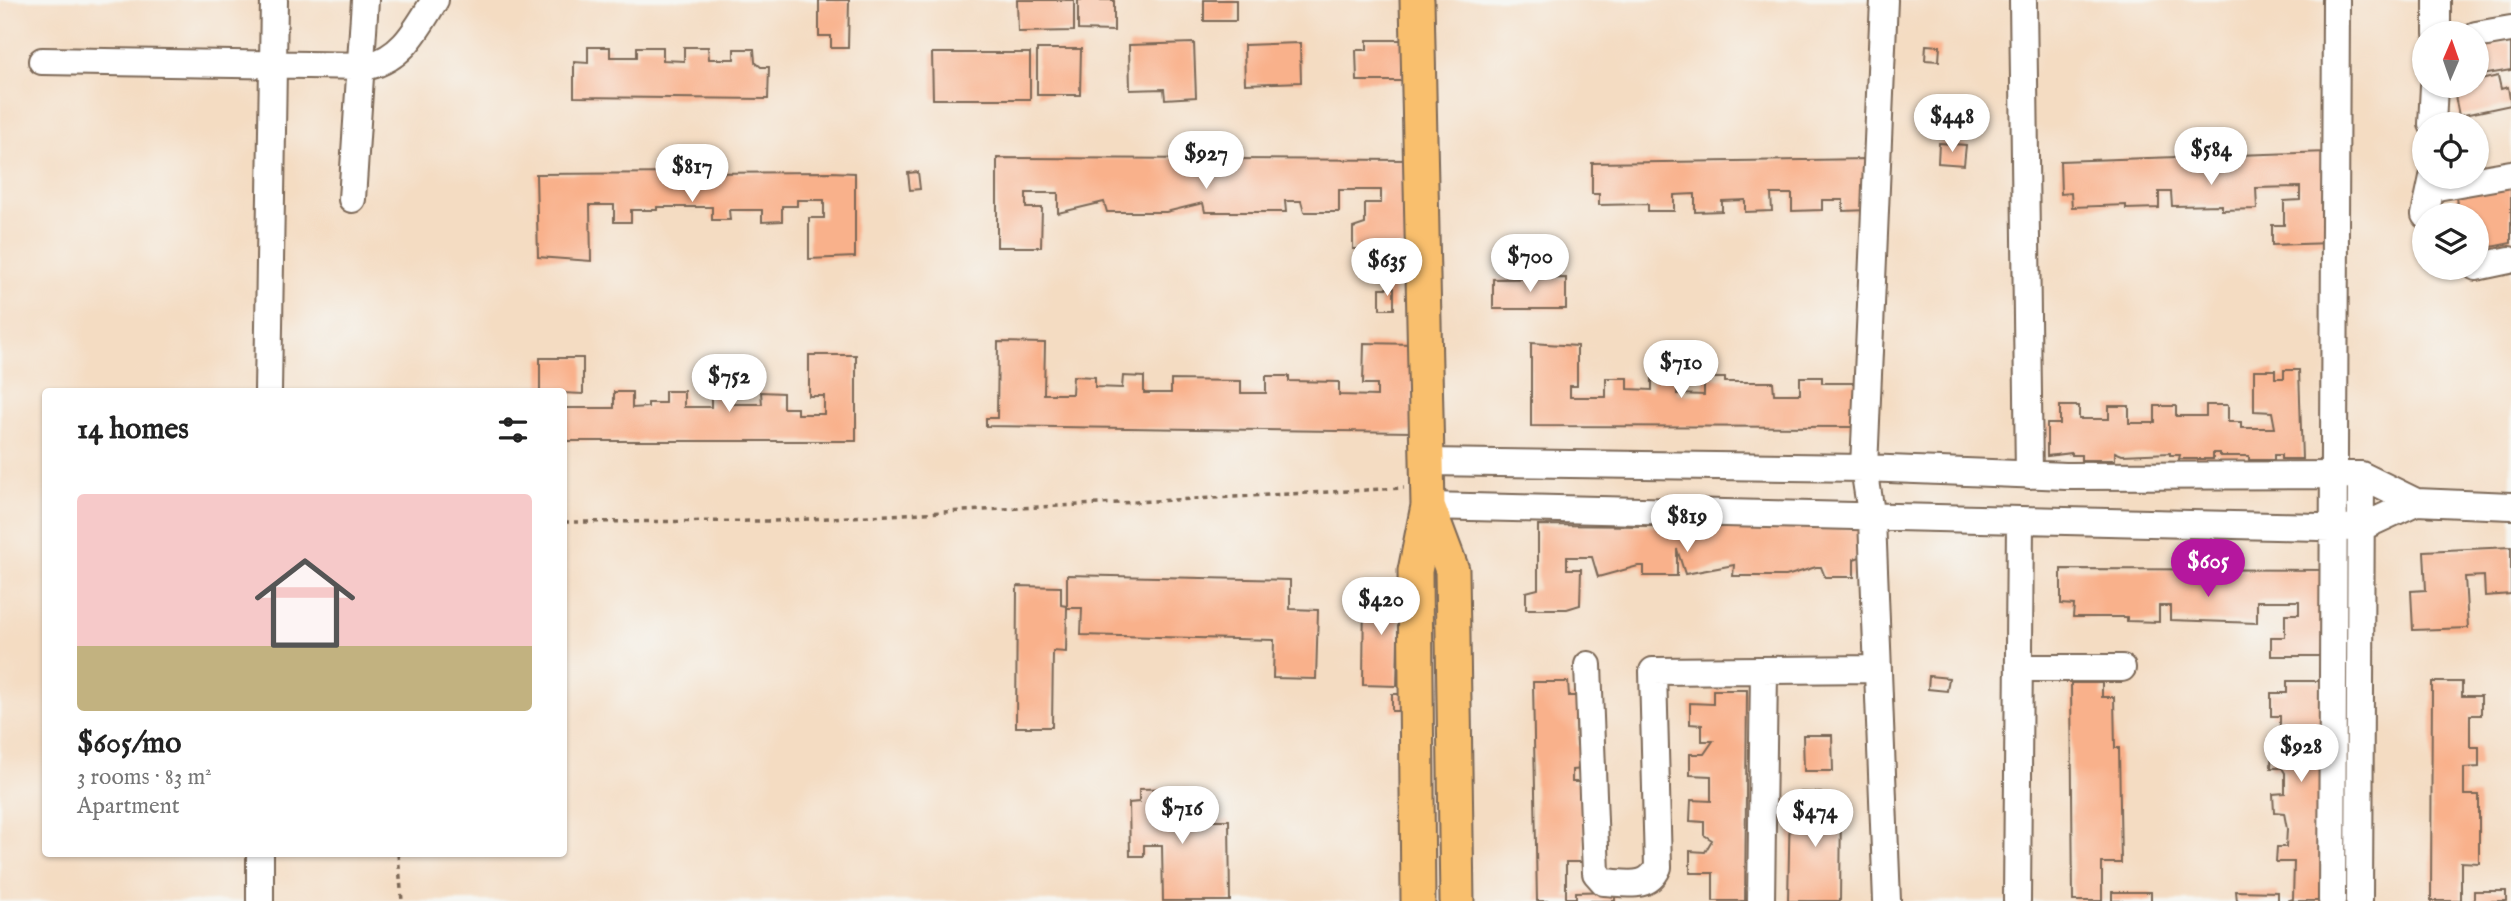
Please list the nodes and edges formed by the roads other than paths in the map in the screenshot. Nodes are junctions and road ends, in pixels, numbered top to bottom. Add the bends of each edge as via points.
1 (274, 0) edge
2 (365, 0) edge
3 (435, 0) edge
4 (1417, 0) edge
5 (1884, 0) edge
6 (2023, 0) edge
7 (2336, 0) edge
8 (2437, 0) edge
9 (2437, 21) edge
10 (2511, 29) edge
11 (2489, 33) edge
12 (42, 61) dead end
13 (274, 64) junction
14 (359, 67) junction
15 (2511, 174) edge
16 (2489, 176) edge
17 (352, 199) dead end
18 (2509, 260) dead end
19 (2489, 264) edge
20 (268, 388) edge
21 (1864, 468) junction
22 (2029, 475) junction
23 (2334, 475) junction
24 (2361, 475) junction
25 (2066, 476) junction
26 (1427, 485) junction
27 (2416, 502) junction
28 (2511, 506) edge
29 (1872, 519) junction
30 (2020, 521) junction
31 (2065, 522) junction
32 (2332, 527) junction
33 (2360, 528) junction
34 (1588, 665) dead end
35 (2019, 668) junction
36 (2122, 668) dead end
37 (1877, 669) junction
38 (1764, 670) junction
39 (261, 857) edge
40 (260, 901) edge
41 (1418, 901) edge
42 (1457, 901) edge
43 (1761, 901) edge
44 (1887, 901) edge
45 (2017, 901) edge
46 (2332, 901) edge
47 (2359, 901) edge

1 - 13 street
2 - 14 street
3 - 14 street via 397,54
4 - 26 main road
5 - 21 street
6 - 22 street
7 - 23 street
8 - 9 street
10 - 11 street
12 - 13 street
13 - 14 street
13 - 20 street
14 - 17 street
15 - 16 street
18 - 19 street
21 - 22 street
21 - 26 street
21 - 29 street
22 - 25 street
23 - 24 street
23 - 25 street
23 - 32 street
24 - 27 street
24 - 33 street
25 - 31 street
26 - 29 street
26 - 41 main road via 1415,571
26 - 42 main road via 1452,569
27 - 28 street
27 - 33 street
29 - 30 street
29 - 37 street
30 - 31 street
30 - 35 street
31 - 32 street
32 - 33 street
32 - 46 street
33 - 47 street
34 - 38 street via 1595,860 1596,873 1604,882 1645,883 1658,867 1653,671
35 - 36 street
35 - 45 street
37 - 38 street
37 - 44 street
38 - 43 street
39 - 40 street

